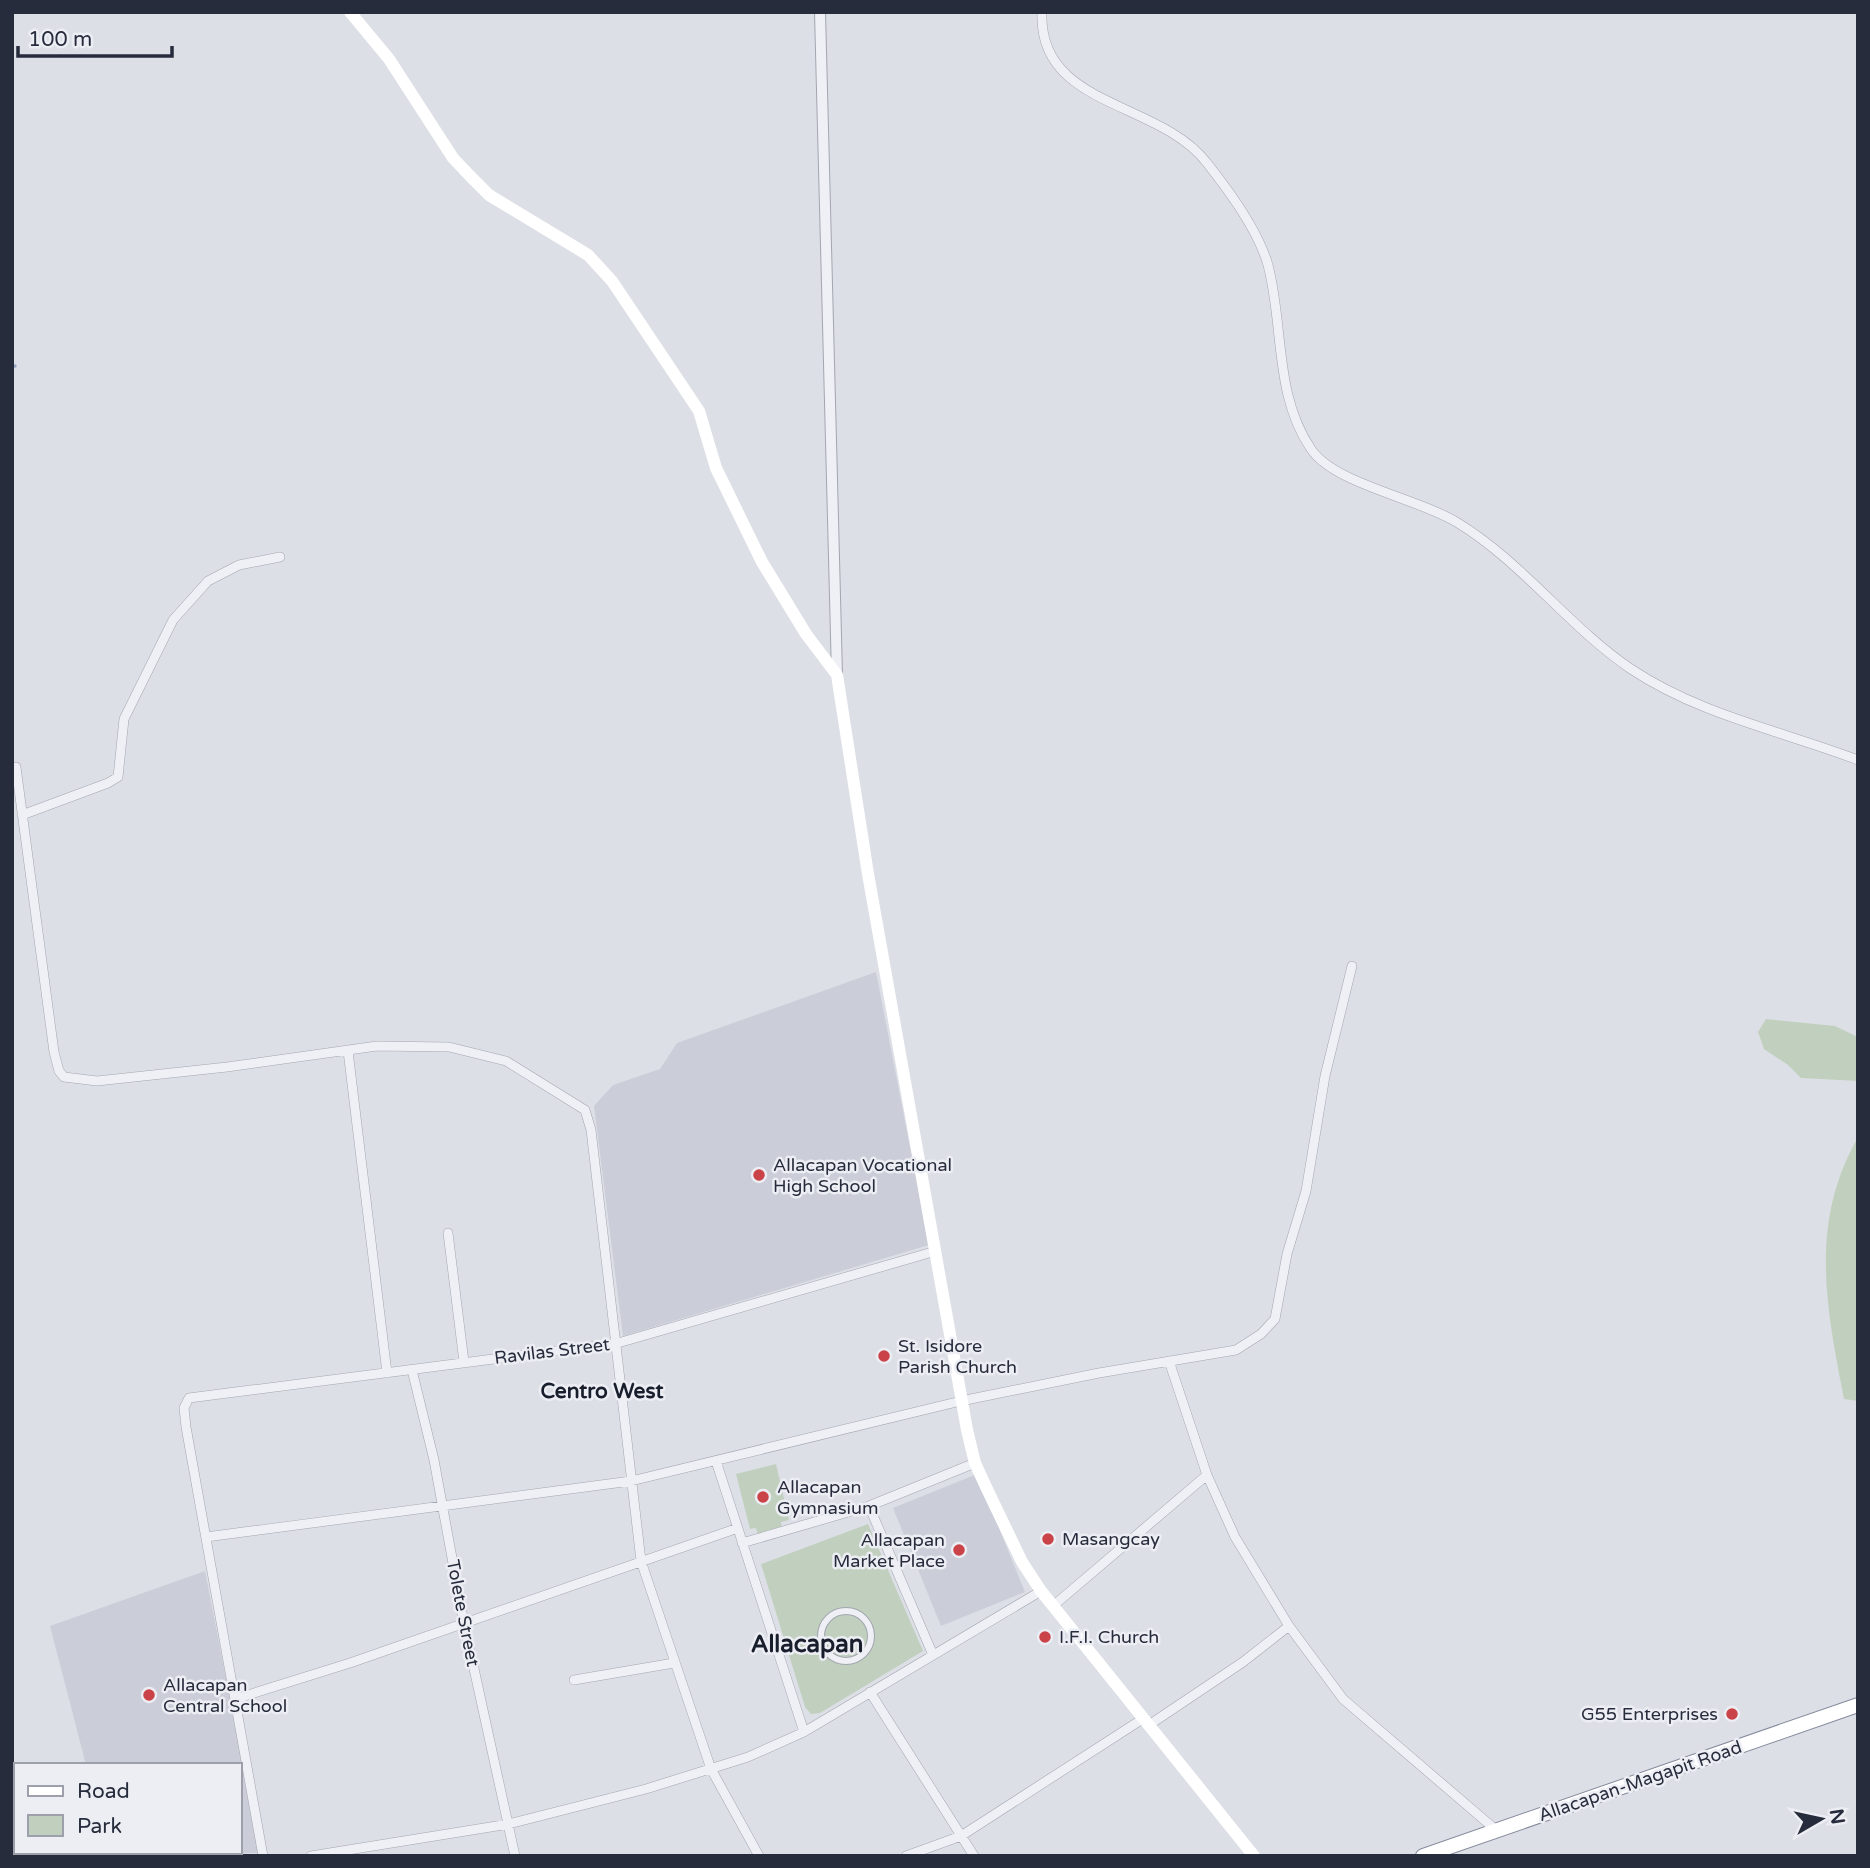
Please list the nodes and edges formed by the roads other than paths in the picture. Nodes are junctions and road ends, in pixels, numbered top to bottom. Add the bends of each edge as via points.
1 (350, 12) edge
2 (820, 12) edge
3 (1042, 12) edge
4 (280, 557) dead end
5 (837, 676) junction
6 (1858, 760) edge
7 (16, 767) dead end
8 (22, 815) junction
9 (1352, 966) dead end
10 (348, 1051) junction
11 (448, 1233) dead end
12 (936, 1251) junction
13 (618, 1343) junction
14 (1169, 1361) junction
15 (464, 1362) junction
16 (412, 1370) junction
17 (387, 1373) junction
18 (961, 1401) junction
19 (716, 1461) junction
20 (975, 1463) junction
21 (1207, 1475) junction
22 (631, 1480) junction
23 (869, 1506) junction
24 (443, 1508) junction
25 (737, 1528) junction
26 (206, 1537) junction
27 (742, 1543) junction
28 (641, 1560) junction
29 (1041, 1591) junction
30 (1053, 1606) junction
31 (847, 1611) joint
32 (464, 1623) junction
33 (1289, 1626) junction
34 (933, 1655) junction
35 (674, 1663) junction
36 (574, 1680) dead end
37 (870, 1692) junction
38 (236, 1699) junction
39 (1858, 1705) edge
40 (1147, 1721) junction
41 (804, 1732) junction
42 (711, 1769) junction
43 (509, 1824) junction
44 (1496, 1830) junction
45 (961, 1836) junction
46 (264, 1856) edge
47 (311, 1856) edge
48 (515, 1856) edge
49 (759, 1856) edge
50 (906, 1856) edge
51 (974, 1856) edge
52 (1254, 1856) edge
53 (1423, 1856) edge

1 - 5 main road via 389,59 453,158 470,176 511,210 588,255 612,281 699,411 716,468 762,562
2 - 5 street
3 - 6 street via 1042,41 1057,69 1191,145 1233,200 1268,264 1284,377 1298,426 1324,465 1459,523 1609,652 1656,684 1752,725
4 - 8 street via 239,565 208,581 173,621 124,719 118,777
5 - 12 main road
7 - 8 street
8 - 10 street via 54,1052 64,1077 97,1081
9 - 14 street via 1275,1319 1236,1350
10 - 13 street via 377,1046 472,1050 506,1061 585,1111
10 - 17 street
11 - 15 street
12 - 13 street, Ravilas Street
12 - 18 main road
13 - 15 street, Ravilas Street
13 - 22 street
14 - 18 street
14 - 21 street
15 - 16 street, Ravilas Street
16 - 17 street, Ravilas Street
16 - 24 street, Tolete Street
17 - 26 street, Ravilas Street via 197,1396 185,1403
18 - 19 street
18 - 20 main road
19 - 22 street
19 - 25 street
20 - 23 street
20 - 29 main road via 1022,1562
21 - 30 street
21 - 33 street via 1248,1562
22 - 24 street
22 - 28 street
23 - 27 street
23 - 34 street
24 - 26 street
24 - 32 street, Tolete Street
25 - 27 street
25 - 28 street
26 - 38 street
27 - 41 street
28 - 32 street
28 - 35 street
29 - 30 main road
29 - 34 street
30 - 40 main road
31 - 31 street via 865,1620 871,1639 863,1654 847,1661 829,1655 821,1637 829,1617
32 - 38 street
32 - 43 street, Tolete Street
33 - 40 street via 1243,1662
33 - 44 street via 1343,1699
34 - 37 street
35 - 36 street
35 - 42 street
37 - 41 street
37 - 45 street
38 - 46 street
39 - 44 highway, Allacapan-Magapit Road
40 - 45 street
40 - 52 main road
41 - 42 street
42 - 43 street
42 - 49 street
43 - 47 street
43 - 48 street, Tolete Street
44 - 53 highway, Allacapan-Magapit Road
45 - 50 street
45 - 51 street

